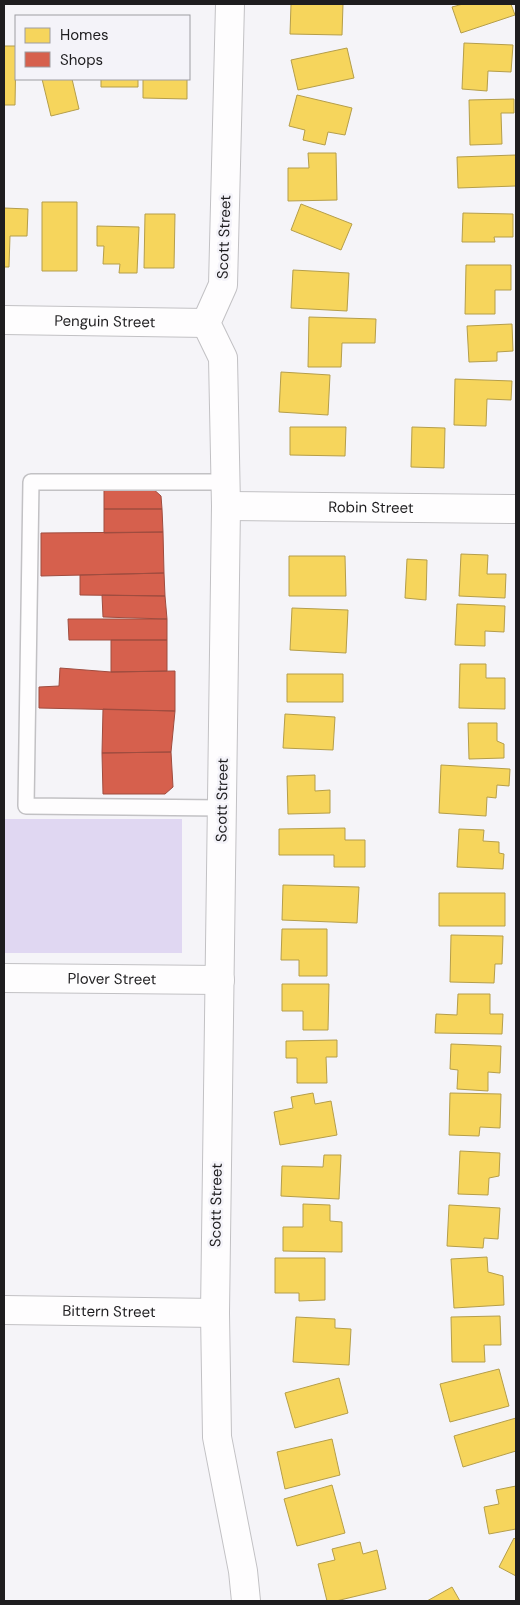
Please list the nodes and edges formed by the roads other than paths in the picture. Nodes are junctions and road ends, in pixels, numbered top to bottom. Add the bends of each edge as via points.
1 (230, 4) edge
2 (4, 320) edge
3 (206, 323) junction
4 (226, 494) junction
5 (516, 509) edge
6 (222, 808) junction
7 (4, 978) edge
8 (220, 980) junction
9 (4, 1310) edge
10 (215, 1313) junction
11 (246, 1601) edge

1 - 3 street, Scott Street via 223,284
2 - 3 street, Penguin Street
3 - 4 street, Scott Street via 223,358
4 - 5 street, Robin Street
4 - 6 street, Scott Street
4 - 6 lane via 31,482 26,806
6 - 8 street, Scott Street
7 - 8 street, Plover Street
8 - 10 street, Scott Street
9 - 10 street, Bittern Street
10 - 11 street, Scott Street via 217,1437

